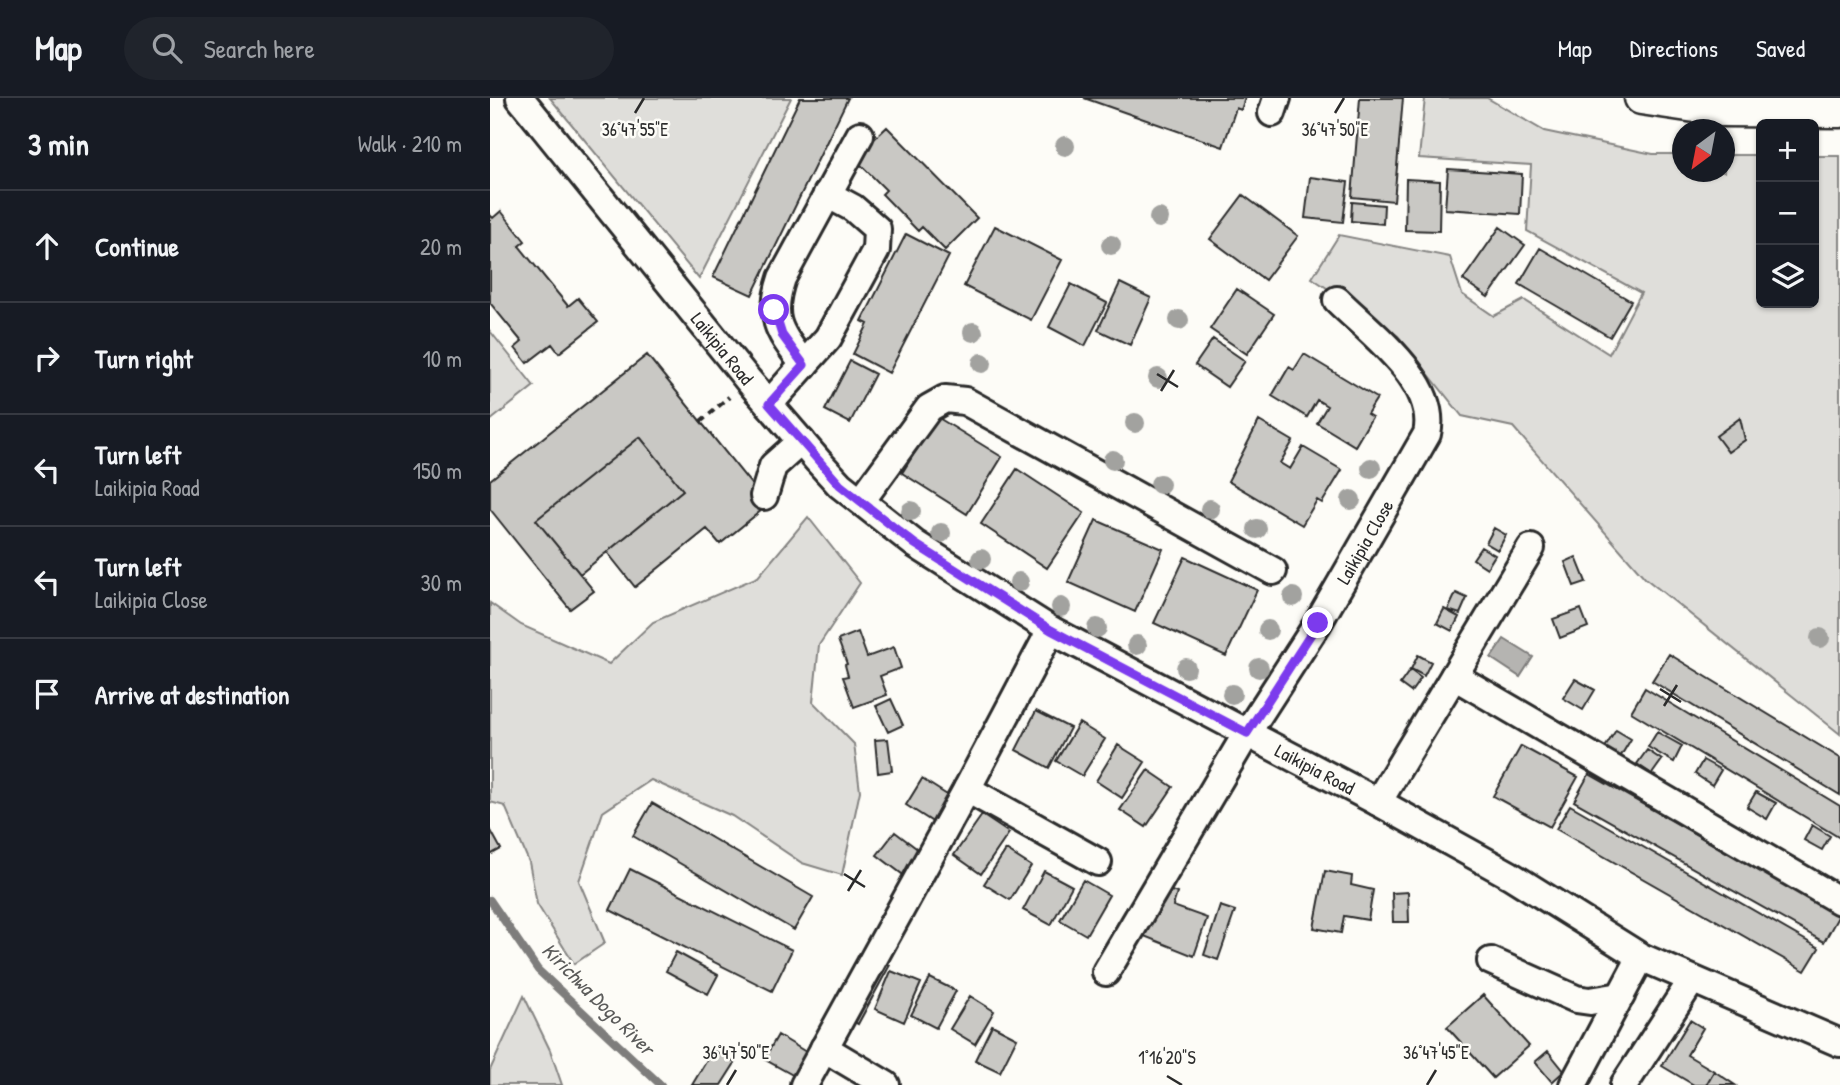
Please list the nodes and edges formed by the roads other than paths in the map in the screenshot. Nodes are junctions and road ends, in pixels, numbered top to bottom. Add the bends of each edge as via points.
1 (520, 98) edge
2 (1641, 98) edge
3 (1759, 105) edge
4 (1840, 111) edge
5 (860, 135) dead end
6 (827, 194) junction
7 (1337, 300) dead end
8 (804, 365) junction
9 (769, 404) junction
10 (801, 441) junction
11 (764, 496) dead end
12 (860, 502) junction
13 (1531, 548) dead end
14 (1273, 571) dead end
15 (1051, 630) junction
16 (1454, 676) junction
17 (1247, 733) junction
18 (968, 789) junction
19 (1378, 802) junction
20 (1098, 862) dead end
21 (1840, 901) edge
22 (1641, 957) junction
23 (1492, 961) dead end
24 (1106, 972) dead end
25 (1692, 980) junction
26 (1621, 996) junction
27 (1836, 1035) edge
28 (824, 1048) junction
29 (804, 1085) edge
30 (886, 1085) edge
31 (1573, 1085) edge
32 (1623, 1085) edge

1 - 9 street, Laikipia Road
2 - 3 main road via 1722,110
3 - 4 main road
5 - 6 street
6 - 8 street via 775,298 779,328
6 - 8 street via 870,219 879,239 828,338
7 - 17 street, Laikipia Close via 1413,377 1427,402 1429,425 1356,559
8 - 9 street
9 - 10 street, Laikipia Road
10 - 11 street via 773,466
10 - 12 street, Laikipia Road
12 - 14 street via 929,408 945,399 965,401
12 - 15 street, Laikipia Road via 915,544
13 - 16 street
15 - 17 street, Laikipia Road
15 - 18 street
16 - 19 street
16 - 21 street
17 - 19 street, Laikipia Road
17 - 24 street, Laikipia Close
18 - 20 street
18 - 28 street
19 - 22 street, Laikipia Road via 1510,875
22 - 25 street, Laikipia Road
22 - 26 street
23 - 26 street via 1576,999
25 - 27 street, Laikipia Road
25 - 32 street
26 - 31 street
28 - 29 street
28 - 30 street

